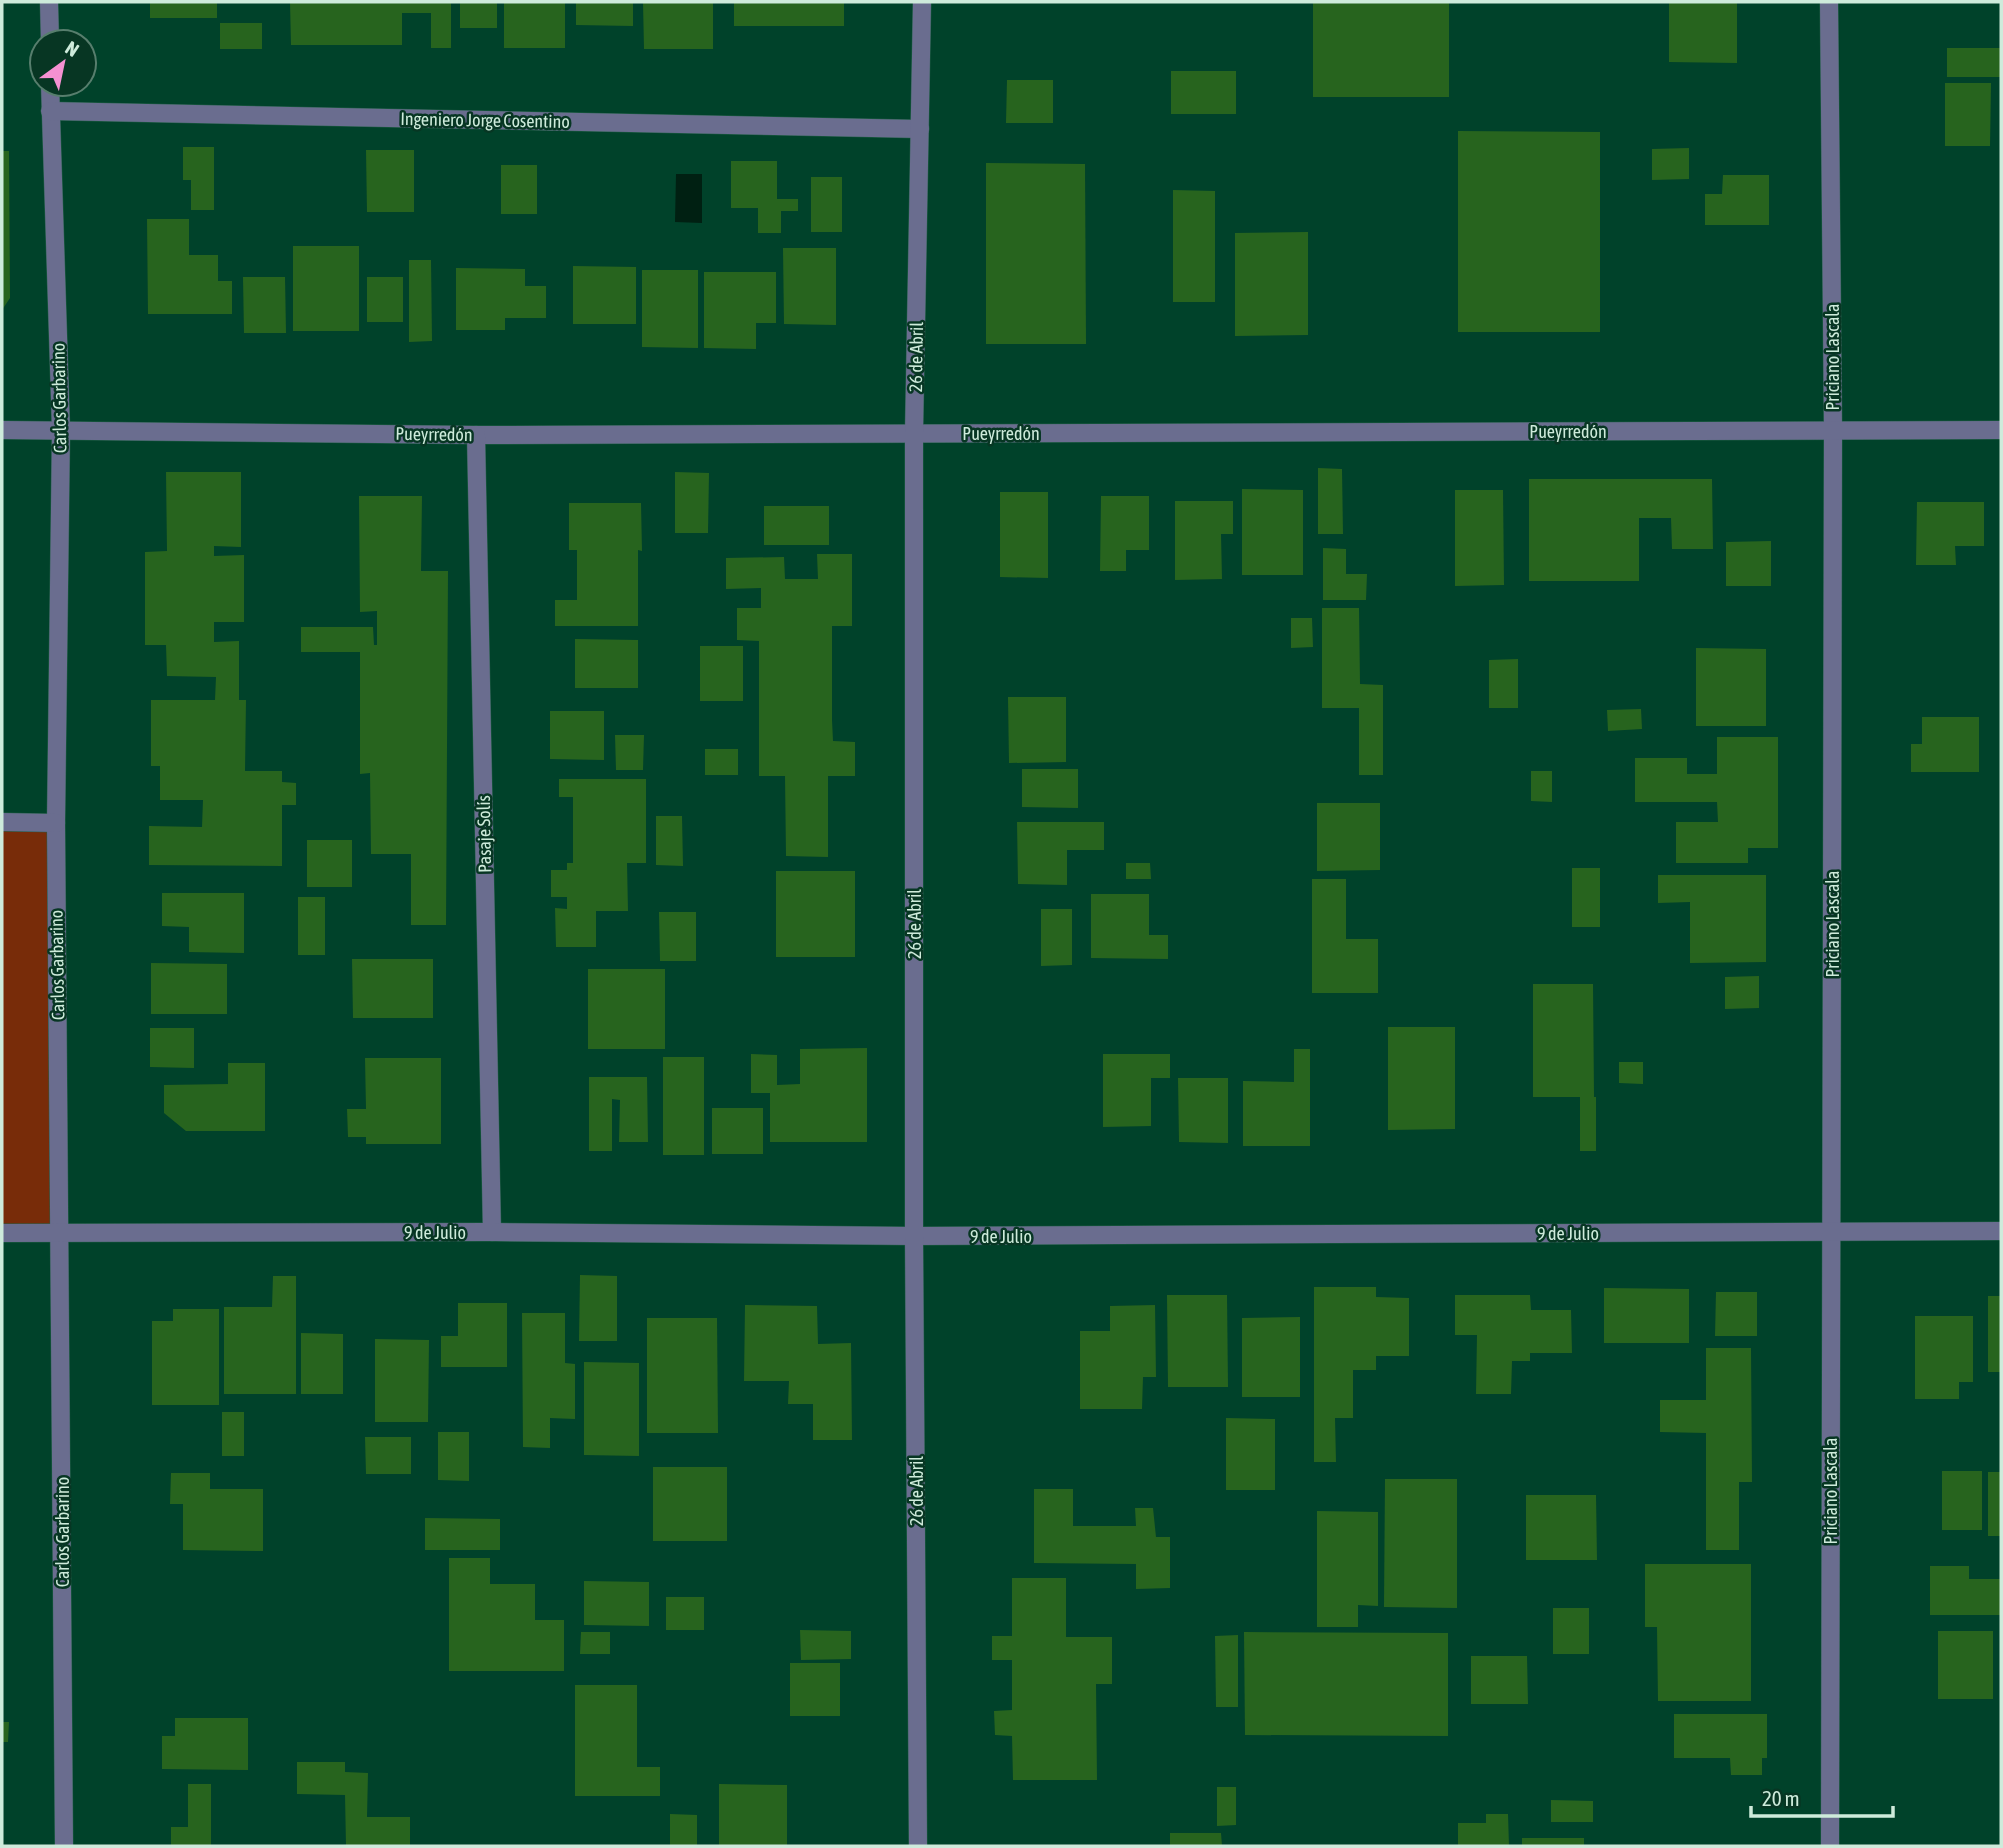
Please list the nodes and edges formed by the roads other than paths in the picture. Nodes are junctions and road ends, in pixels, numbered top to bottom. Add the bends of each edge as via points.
1 (50, 2) edge
2 (922, 2) edge
3 (1829, 2) edge
4 (50, 28) edge
5 (50, 98) edge
6 (50, 111) junction
7 (920, 129) junction
8 (2, 430) edge
9 (61, 430) junction
10 (1833, 430) junction
11 (2001, 430) edge
12 (914, 433) junction
13 (476, 435) junction
14 (2, 822) edge
15 (56, 823) junction
16 (1831, 1231) junction
17 (2001, 1231) edge
18 (492, 1232) junction
19 (2, 1233) edge
20 (60, 1233) junction
21 (914, 1236) junction
22 (64, 1846) edge
23 (918, 1846) edge
24 (1830, 1846) edge

1 - 4 street
2 - 7 street, 26 de Abril
3 - 10 street, Priciano Lascala
5 - 6 street, Carlos Garbarino
6 - 7 street, Ingeniero Jorge Cosentino
6 - 9 street, Carlos Garbarino
7 - 12 street, 26 de Abril
8 - 9 street, Pueyrredón
9 - 13 street, Pueyrredón
9 - 15 street, Carlos Garbarino
10 - 11 street, Pueyrredón
10 - 12 street, Pueyrredón
10 - 16 street, Priciano Lascala
12 - 13 street, Pueyrredón
12 - 21 street, 26 de Abril
13 - 18 street, Pasaje Solís
14 - 15 street
15 - 20 street, Carlos Garbarino
16 - 17 street, 9 de Julio
16 - 21 street, 9 de Julio
16 - 24 street, Priciano Lascala
18 - 20 street, 9 de Julio
18 - 21 street, 9 de Julio
19 - 20 street, 9 de Julio
20 - 22 street, Carlos Garbarino
21 - 23 street, 26 de Abril

